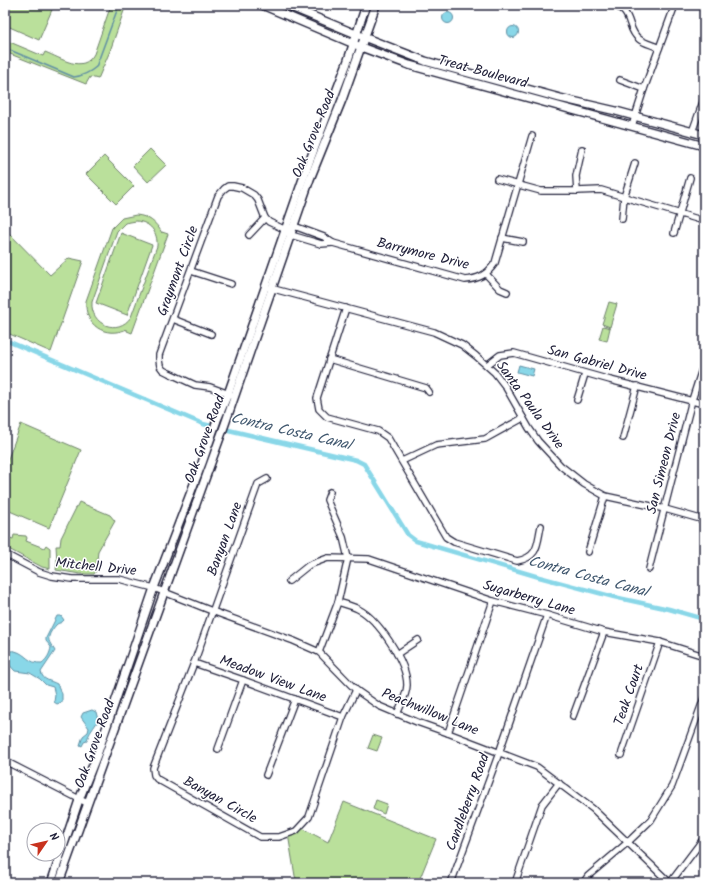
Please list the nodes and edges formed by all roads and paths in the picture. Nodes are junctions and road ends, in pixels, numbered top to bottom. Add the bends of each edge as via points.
1 (262, 5) edge
2 (286, 5) edge
3 (366, 5) edge
4 (376, 5) edge
5 (613, 5) edge
6 (675, 5) edge
7 (356, 34) junction
8 (364, 38) junction
9 (353, 44) junction
10 (361, 47) junction
11 (659, 48) junction
12 (620, 80) dead end
13 (644, 89) junction
14 (704, 99) edge
15 (635, 117) junction
16 (632, 126) junction
17 (692, 132) junction
18 (704, 135) edge
19 (532, 136) dead end
20 (704, 146) edge
21 (582, 149) dead end
22 (635, 163) dead end
23 (690, 178) dead end
24 (497, 179) dead end
25 (517, 185) junction
26 (577, 192) junction
27 (624, 197) junction
28 (680, 214) junction
29 (265, 218) junction
30 (622, 219) dead end
31 (704, 221) edge
32 (294, 226) junction
33 (288, 233) junction
34 (674, 233) dead end
35 (249, 234) dead end
36 (502, 238) junction
37 (523, 242) dead end
38 (333, 243) junction
39 (191, 271) junction
40 (486, 274) junction
41 (231, 284) dead end
42 (269, 287) junction
43 (507, 292) dead end
44 (346, 308) junction
45 (173, 319) junction
46 (211, 334) dead end
47 (329, 359) junction
48 (704, 362) edge
49 (487, 365) junction
50 (585, 374) junction
51 (637, 386) junction
52 (429, 392) dead end
53 (231, 395) junction
54 (577, 400) dead end
55 (692, 400) junction
56 (704, 404) edge
57 (523, 418) junction
58 (211, 438) junction
59 (622, 438) dead end
60 (402, 461) junction
61 (209, 465) junction
62 (267, 479) dead end
63 (330, 492) dead end
64 (605, 496) junction
65 (665, 509) junction
66 (704, 520) edge
67 (541, 526) dead end
68 (588, 552) dead end
69 (5, 554) edge
70 (348, 558) junction
71 (649, 569) dead end
72 (289, 581) dead end
73 (154, 588) junction
74 (164, 592) junction
75 (493, 601) junction
76 (338, 602) junction
77 (212, 611) junction
78 (547, 615) junction
79 (604, 632) junction
80 (418, 640) dead end
81 (660, 642) junction
82 (319, 652) junction
83 (398, 654) junction
84 (704, 656) edge
85 (194, 663) junction
86 (244, 680) junction
87 (356, 690) junction
88 (704, 698) edge
89 (295, 699) junction
90 (397, 714) junction
91 (573, 716) dead end
92 (343, 717) junction
93 (448, 732) junction
94 (218, 750) dead end
95 (499, 753) junction
96 (622, 755) dead end
97 (5, 761) edge
98 (266, 775) dead end
99 (559, 783) junction
100 (79, 800) junction
101 (87, 803) junction
102 (704, 838) edge
103 (627, 843) junction
104 (51, 883) edge
105 (59, 883) edge
106 (451, 883) edge
107 (515, 883) edge
108 (583, 883) edge
109 (670, 883) edge

1 - 9 main road, Treat Boulevard
2 - 7 main road, Treat Boulevard
3 - 7 main road, Oak Grove Road
4 - 8 main road, Oak Grove Road
5 - 11 street via 621,7 638,38
6 - 11 street
7 - 8 main road, Treat Boulevard
7 - 9 main road, Oak Grove Road
8 - 10 main road, Oak Grove Road
8 - 15 main road, Treat Boulevard via 425,61
9 - 10 main road, Treat Boulevard
9 - 33 main road, Oak Grove Road via 305,173
10 - 16 main road, Treat Boulevard via 409,65
10 - 32 main road, Oak Grove Road
11 - 13 street
12 - 13 street
13 - 15 street
14 - 17 street
15 - 16 street
15 - 17 main road, Treat Boulevard
16 - 20 main road, Treat Boulevard
17 - 18 main road, Treat Boulevard
19 - 25 street, Barrymore Drive
21 - 26 street via 576,176
22 - 27 street
23 - 28 street
24 - 25 street
25 - 26 street via 542,191
25 - 36 street, Barrymore Drive
26 - 27 street via 601,190
27 - 28 street
27 - 30 street
28 - 31 street
28 - 34 street
29 - 33 street
29 - 35 street
29 - 39 street, Graymont Circle via 258,200 248,191 233,186 224,188 218,196
32 - 33 main road, Oak Grove Road
32 - 38 street, Barrymore Drive
33 - 38 street, Barrymore Drive via 321,244
33 - 42 main road, Oak Grove Road
36 - 37 street
36 - 40 street, Barrymore Drive via 491,270
38 - 40 street, Barrymore Drive via 465,280 476,279
39 - 41 street
39 - 45 street, Graymont Circle
40 - 43 street via 500,289
42 - 44 street, Santa Paula Drive
42 - 53 main road, Oak Grove Road
44 - 47 street
44 - 49 street, Santa Paula Drive via 434,332 462,345
45 - 46 street
45 - 53 street, Graymont Circle via 159,360 163,370 195,386 210,387
47 - 52 street via 426,388
47 - 60 street via 316,398 319,409 327,417 378,431 388,438
48 - 55 street, San Simeon Drive
49 - 50 street, San Gabriel Drive via 500,355 514,353
49 - 57 street, Santa Paula Drive via 505,386
50 - 51 street, San Gabriel Drive
50 - 54 street
51 - 55 street, San Gabriel Drive
51 - 59 street
53 - 58 main road, Oak Grove Road via 216,422
53 - 61 main road, Oak Grove Road via 225,424
55 - 56 street, San Gabriel Drive
55 - 65 street, San Simeon Drive
57 - 60 street via 485,439 436,445
57 - 64 street, Santa Paula Drive via 538,441 561,466
58 - 61 main road via 213,441 207,458
58 - 73 main road, Oak Grove Road
60 - 67 street via 446,537 454,542 517,561 533,554
61 - 74 main road, Oak Grove Road
62 - 77 street, Banyan Lane via 258,484
63 - 70 street via 327,500 343,537
64 - 65 street, Santa Paula Drive
64 - 68 street
65 - 66 street, Santa Paula Drive
65 - 71 street, San Simeon Drive
69 - 73 street, Mitchell Drive via 52,576 72,579 120,579
70 - 72 street, Sugarberry Lane via 328,558 309,566
70 - 75 street, Sugarberry Lane via 370,559
70 - 76 street
73 - 74 street, Mitchell Drive
73 - 100 main road, Oak Grove Road
74 - 77 street, Peachwillow Lane
74 - 101 main road, Oak Grove Road
75 - 78 street, Sugarberry Lane
75 - 93 street
76 - 82 street
76 - 83 street via 358,609 369,617
77 - 82 street, Peachwillow Lane
77 - 85 street, Banyan Circle
78 - 79 street, Sugarberry Lane
78 - 95 street, Candleberry Road
79 - 81 street, Sugarberry Lane
79 - 91 street
80 - 83 street
81 - 84 street, Sugarberry Lane
81 - 96 street, Teak Court
82 - 87 street, Peachwillow Lane
83 - 90 street via 405,669 407,685
85 - 86 street, Meadow View Lane
85 - 92 street, Banyan Circle via 153,768 154,775 260,837 279,837 296,831 309,817
86 - 89 street, Meadow View Lane
86 - 94 street
87 - 90 street, Peachwillow Lane via 379,706
87 - 92 street, Banyan Circle
88 - 103 street via 672,786 651,820
89 - 92 street, Meadow View Lane
89 - 98 street
90 - 93 street, Peachwillow Lane
93 - 95 street, Peachwillow Lane
95 - 99 street, Peachwillow Lane via 537,766
95 - 106 street, Candleberry Road
97 - 100 street
99 - 103 street, Peachwillow Lane via 593,809
99 - 107 street via 542,805
100 - 101 street
100 - 104 main road, Oak Grove Road
101 - 105 main road, Oak Grove Road
102 - 109 street
103 - 108 street
103 - 109 street, Peachwillow Lane

